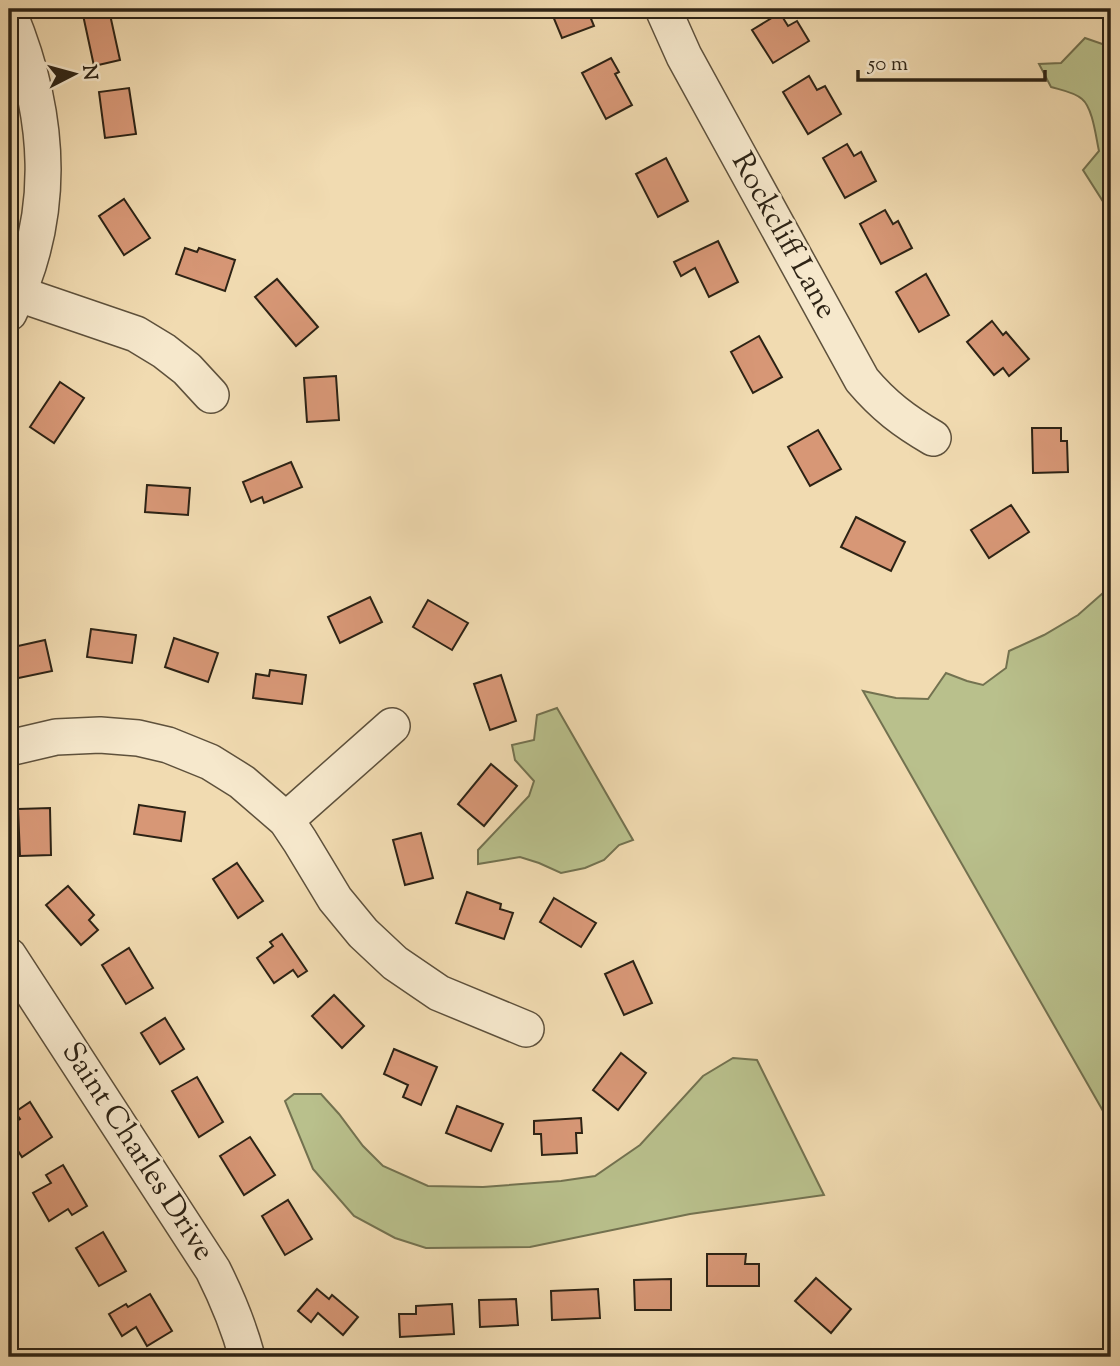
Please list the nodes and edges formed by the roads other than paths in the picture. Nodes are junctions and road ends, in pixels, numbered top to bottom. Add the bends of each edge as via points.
1 (663, 9) edge
2 (9, 13) edge
3 (14, 303) edge
4 (211, 395) dead end
5 (933, 438) dead end
6 (392, 726) dead end
7 (9, 748) edge
8 (286, 820) junction
9 (9, 956) edge
10 (526, 1029) dead end
11 (247, 1357) edge

1 - 5 street, Rockcliff Lane via 862,380 904,421
2 - 3 street via 33,83 44,172 31,259
3 - 4 street via 136,334 180,363
6 - 8 street
7 - 8 street via 55,737 100,735 168,745 210,762 242,782
8 - 10 street via 335,899 395,963 439,993
9 - 11 street, Saint Charles Drive via 213,1270

